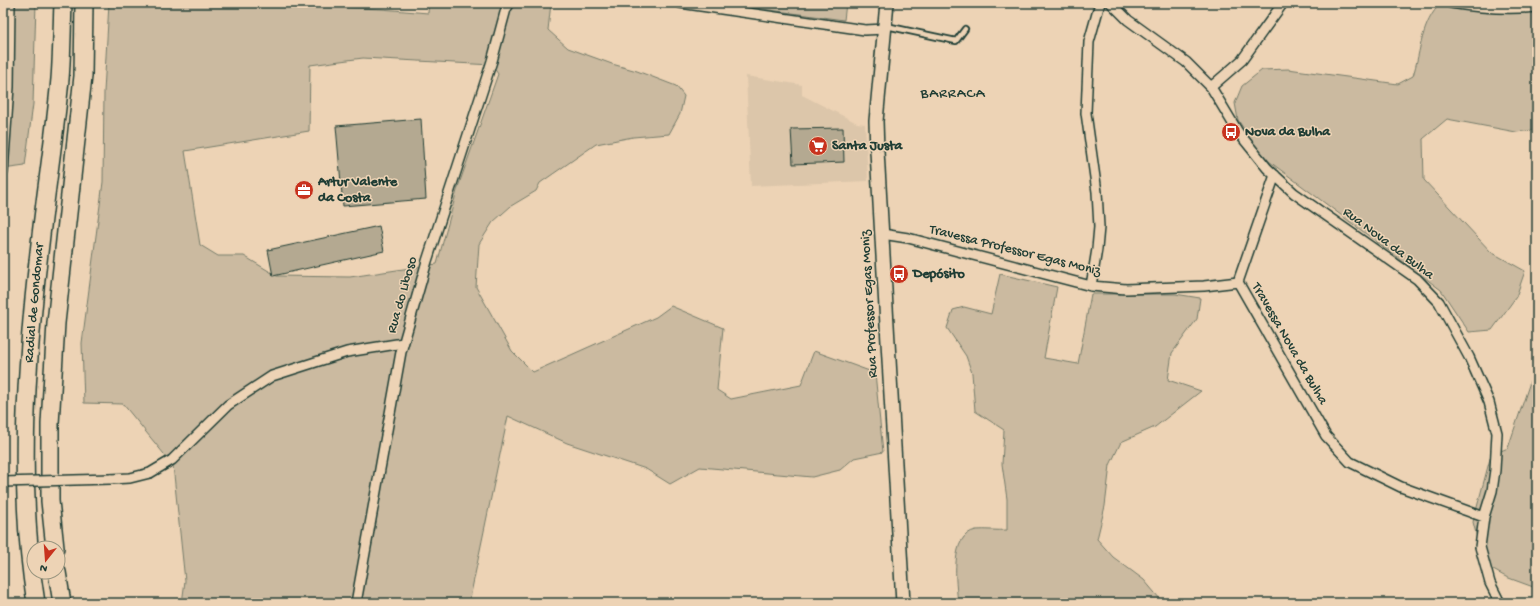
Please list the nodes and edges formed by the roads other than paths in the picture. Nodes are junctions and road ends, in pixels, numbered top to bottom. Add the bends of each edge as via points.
1 (10, 3) edge
2 (63, 3) edge
3 (84, 3) edge
4 (510, 3) edge
5 (680, 3) edge
6 (887, 3) edge
7 (1100, 3) edge
8 (1111, 3) edge
9 (1283, 3) edge
10 (1451, 3) edge
11 (1537, 7) edge
12 (885, 29) junction
13 (965, 29) dead end
14 (1211, 87) junction
15 (3, 172) edge
16 (1275, 176) junction
17 (882, 234) junction
18 (1238, 282) junction
19 (1090, 286) junction
20 (403, 343) junction
21 (3, 482) edge
22 (1484, 517) junction
23 (54, 540) edge
24 (58, 580) edge
25 (36, 603) edge
26 (62, 603) edge
27 (356, 603) edge
28 (903, 603) edge
29 (1500, 603) edge

1 - 15 street via 9,87
2 - 25 highway, Radial de Gondomar via 60,78 39,245 26,430 25,510
3 - 23 highway, Radial de Gondomar via 83,76 56,323 50,424 50,501
4 - 20 street, Rua do Liboso
5 - 12 street via 865,30
6 - 12 main road, Rua Professor Egas Moniz
7 - 19 street via 1089,42 1086,113 1097,192 1098,227
8 - 14 street via 1128,20 1186,62
9 - 14 street via 1242,60
10 - 11 street via 1517,9
12 - 13 lane via 891,26 956,42
12 - 17 main road, Rua Professor Egas Moniz via 876,121
14 - 16 street via 1238,132
16 - 18 street, Travessa Nova da Bulha
16 - 22 street, Rua Nova da Bulha via 1294,193 1417,280 1439,302 1469,357 1489,402 1497,433 1494,477
17 - 19 street, Travessa Professor Egas Moniz via 908,238
17 - 28 main road, Rua Professor Egas Moniz
18 - 19 street, Travessa Professor Egas Moniz via 1126,289
18 - 22 street, Travessa Nova da Bulha via 1326,436 1350,462 1401,487
20 - 21 street, bridge via 347,352 272,376 228,405 172,460 150,473 130,478
20 - 27 street, Rua do Liboso
22 - 29 street, Rua Nova da Bulha via 1480,547 1490,583
24 - 26 highway

